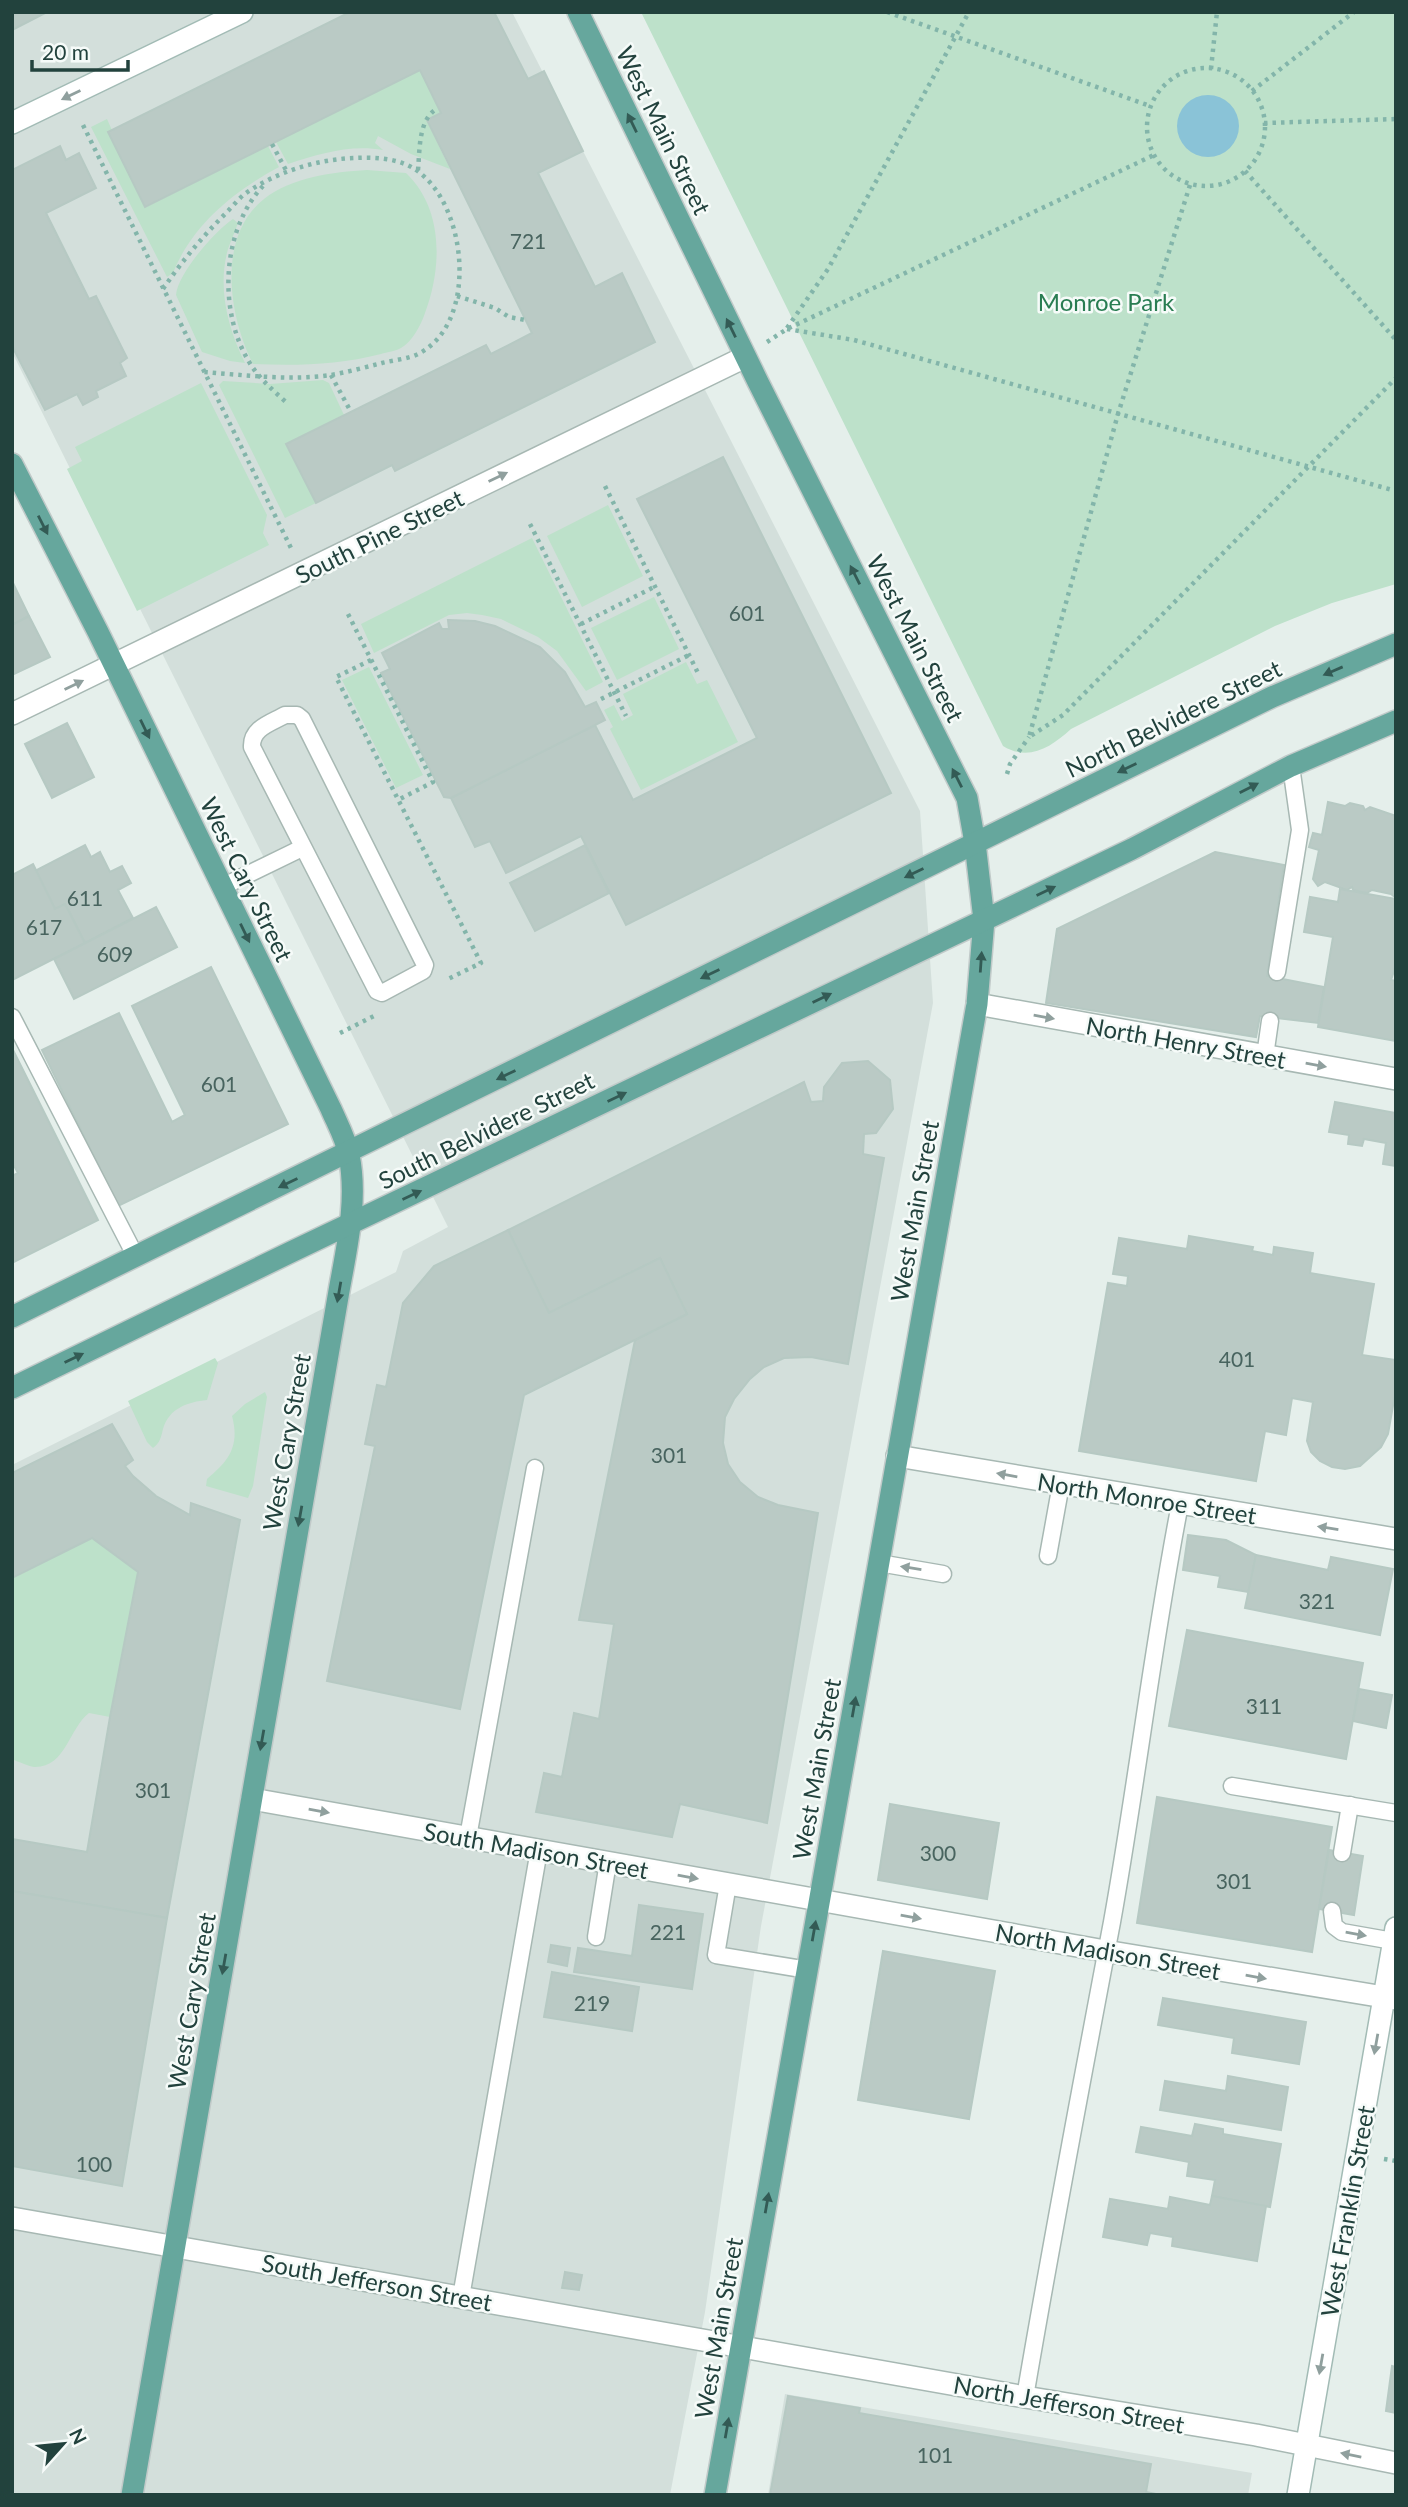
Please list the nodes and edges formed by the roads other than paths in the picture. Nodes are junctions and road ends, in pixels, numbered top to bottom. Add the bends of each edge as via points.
1 (242, 12) edge
2 (578, 12) edge
3 (12, 123) edge
4 (745, 357) junction
5 (12, 464) edge
6 (1396, 645) edge
7 (114, 665) junction
8 (12, 714) edge
9 (1396, 721) edge
10 (1291, 766) junction
11 (975, 844) junction
12 (302, 848) junction
13 (222, 887) junction
14 (984, 920) junction
15 (1277, 972) dead end
16 (977, 1004) junction
17 (12, 1017) edge
18 (1270, 1021) dead end
19 (1265, 1055) junction
20 (1396, 1079) edge
21 (349, 1153) junction
22 (350, 1224) junction
23 (136, 1257) junction
24 (12, 1317) edge
25 (12, 1388) edge
26 (897, 1456) junction
27 (535, 1468) dead end
28 (1061, 1484) junction
29 (1180, 1504) junction
30 (1396, 1539) edge
31 (1048, 1556) dead end
32 (879, 1563) junction
33 (943, 1574) dead end
34 (1233, 1786) dead end
35 (252, 1799) junction
36 (1350, 1805) junction
37 (1396, 1813) edge
38 (468, 1838) junction
39 (539, 1850) junction
40 (1342, 1853) dead end
41 (608, 1862) junction
42 (728, 1884) junction
43 (820, 1900) junction
44 (1332, 1911) dead end
45 (1395, 1934) edge
46 (596, 1937) dead end
47 (1105, 1951) junction
48 (808, 1970) junction
49 (1390, 1998) edge
50 (12, 2218) edge
51 (176, 2247) junction
52 (461, 2297) junction
53 (742, 2347) junction
54 (1025, 2397) junction
55 (1307, 2446) junction
56 (1396, 2463) edge
57 (132, 2495) edge
58 (715, 2495) edge
59 (1298, 2495) edge

1 -> 3 street
4 -> 2 main road, West Main Street
7 -> 4 street, South Pine Street
11 -> 4 main road, West Main Street via 967,798
5 -> 7 main road, West Cary Street
6 -> 11 main road, North Belvidere Street via 1272,697
8 -> 7 street, South Pine Street
7 -> 13 main road, West Cary Street
9 - 10 main road
14 -> 10 main road
10 - 15 lane via 1300,830
11 - 14 main road, West Main Street
11 -> 21 main road, South Belvidere Street
12 - 12 lane via 377,991 382,993 423,971 425,965 302,719 285,715 256,731 252,747
12 - 13 lane
13 -> 21 main road, West Cary Street
16 -> 14 main road, West Main Street
22 -> 14 main road, South Belvidere Street
16 -> 19 street, North Henry Street
16 - 26 main road, West Main Street
17 - 23 lane
18 - 19 lane
19 -> 20 street, North Henry Street
21 - 22 main road, West Cary Street
21 -> 23 main road, South Belvidere Street
25 -> 22 main road, South Belvidere Street
22 -> 35 main road, West Cary Street
23 - 24 main road, South Belvidere Street
28 -> 26 street, North Monroe Street
26 - 32 main road, West Main Street
27 - 38 lane
28 - 29 street, North Monroe Street
28 - 31 lane
30 -> 29 street, North Monroe Street
29 - 47 lane
33 -> 32 lane
43 -> 32 main road, West Main Street
34 - 36 lane
35 -> 38 street, South Madison Street
35 -> 51 main road, West Cary Street
36 - 37 lane
36 - 40 lane
38 - 39 street, South Madison Street
39 - 41 street, South Madison Street
39 - 52 lane
41 -> 42 street, South Madison Street
41 - 46 lane
42 - 43 street, South Madison Street
42 - 48 lane via 716,1955
43 -> 47 street, North Madison Street
48 -> 43 main road, West Main Street
44 -> 45 lane via 1334,1926 1342,1932
45 - 49 street, West Franklin Street
47 -> 49 street, North Madison Street
47 - 54 lane
53 -> 48 main road, West Main Street
49 -> 55 street, West Franklin Street
50 - 51 street, South Jefferson Street
51 - 52 street, South Jefferson Street
51 - 57 main road, West Cary Street
52 - 53 street, South Jefferson Street
53 - 54 street, North Jefferson Street
58 -> 53 main road, West Main Street
54 - 55 street, North Jefferson Street
56 -> 55 street, North Jefferson Street
55 - 59 street, West Franklin Street

